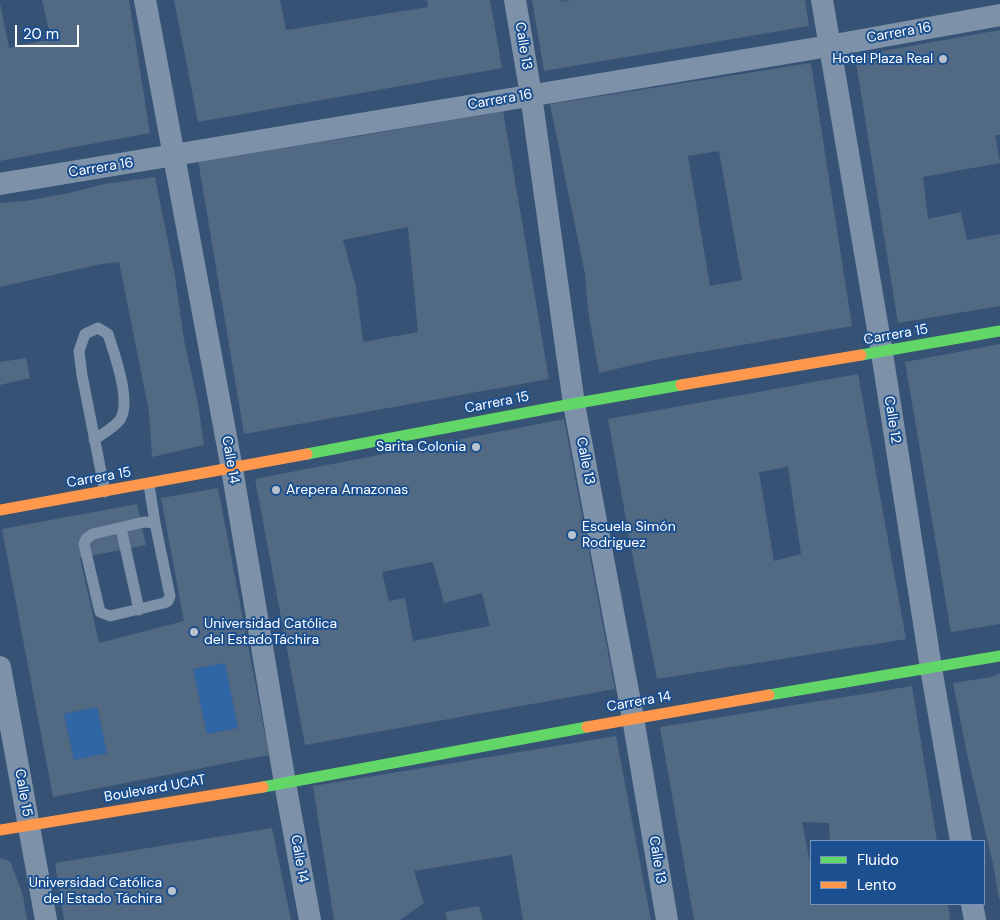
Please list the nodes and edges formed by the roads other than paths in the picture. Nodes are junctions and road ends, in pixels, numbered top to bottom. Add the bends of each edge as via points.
1 (145, 0) edge
2 (515, 0) edge
3 (822, 0) edge
4 (1000, 15) edge
5 (829, 46) junction
6 (531, 95) junction
7 (174, 156) junction
8 (0, 184) edge
9 (1000, 331) edge
10 (882, 353) junction
11 (574, 404) junction
12 (94, 440) junction
13 (232, 469) junction
14 (149, 485) junction
15 (105, 492) junction
16 (0, 510) edge
17 (156, 523) junction
18 (121, 528) junction
19 (139, 610) junction
20 (1000, 656) edge
21 (0, 667) edge
22 (931, 668) junction
23 (633, 718) junction
24 (285, 783) junction
25 (29, 826) junction
26 (0, 830) edge
27 (961, 840) edge
28 (972, 905) edge
29 (46, 920) edge
30 (310, 920) edge
31 (666, 920) edge
32 (975, 920) edge

1 - 7 street, Calle 14
2 - 6 street, Calle 13
3 - 5 street, Calle 12
4 - 5 street, Carrera 16
5 - 6 street, Carrera 16
5 - 10 street, Calle 12
6 - 7 street, Carrera 16
6 - 11 street, Calle 13
7 - 8 street, Carrera 16
7 - 13 street, Calle 14
9 - 10 street, Carrera 15
10 - 11 street, Carrera 15
10 - 22 street, Calle 12
11 - 13 street, Carrera 15
11 - 23 street, Calle 13
12 - 12 lane via 80,351 85,334 98,328 108,334 125,401 120,420
12 - 15 lane
13 - 14 street, Carrera 15
13 - 24 street, Calle 14
14 - 15 street, Carrera 15
14 - 17 lane
15 - 16 street, Carrera 15
17 - 18 lane via 144,522
17 - 19 lane via 170,596 164,604
18 - 19 lane
18 - 19 lane via 93,534 84,544 100,612 110,616
20 - 22 street, Carrera 14
21 - 25 street, Calle 15
22 - 23 street, Carrera 14
22 - 27 street, Calle 12
23 - 24 street, Carrera 14
23 - 31 street, Calle 13
24 - 25 street, Boulevard UCAT
24 - 30 street, Calle 14
25 - 26 street
25 - 29 street, Calle 15
28 - 32 street

